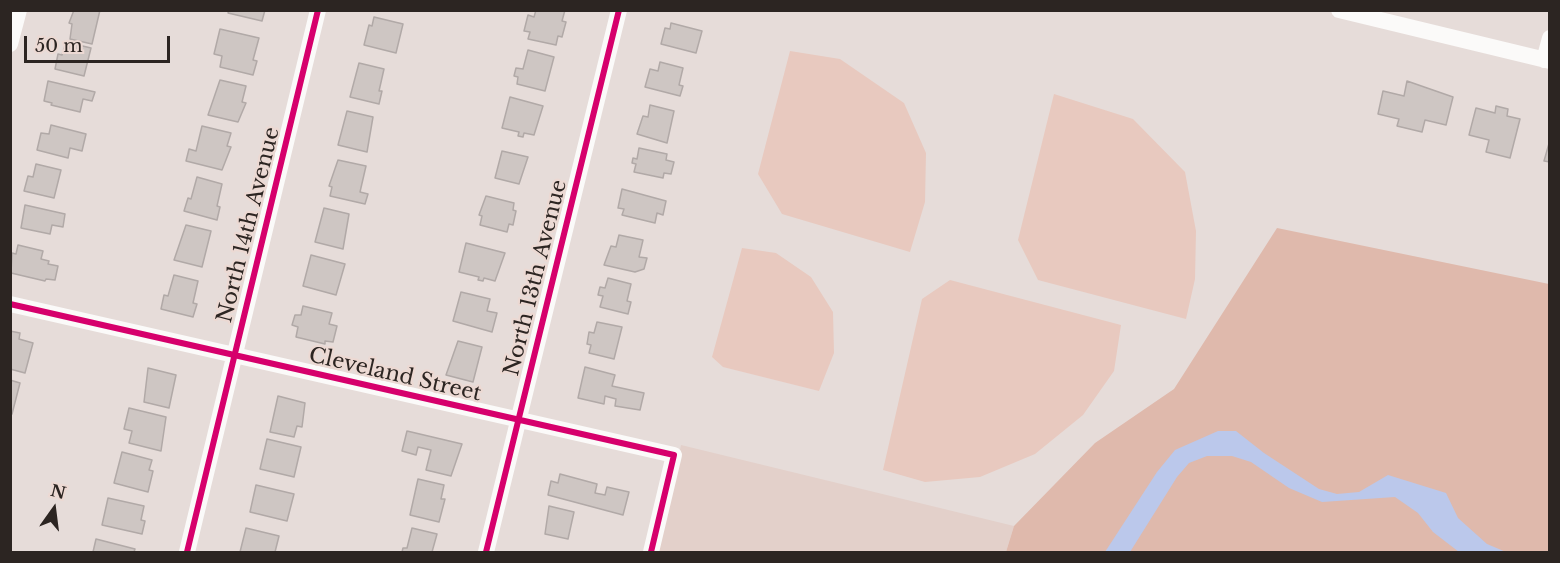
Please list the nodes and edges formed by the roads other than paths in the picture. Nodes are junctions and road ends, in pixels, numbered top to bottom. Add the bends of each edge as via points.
1 (19, 10) edge
2 (318, 10) edge
3 (619, 10) edge
4 (1339, 10) edge
5 (1550, 38) edge
6 (10, 44) edge
7 (1547, 60) edge
8 (10, 304) edge
9 (235, 355) junction
10 (518, 421) junction
11 (187, 552) edge
12 (486, 552) edge
13 (651, 552) edge

1 - 6 street
2 - 9 street, North 14th Avenue
3 - 10 street, North 13th Avenue
4 - 7 street
5 - 7 street
8 - 9 street, Cleveland Street
9 - 10 street, Cleveland Street
9 - 11 street, North 14th Avenue
10 - 12 street, North 13th Avenue
10 - 13 street, Cleveland Street via 674,455

